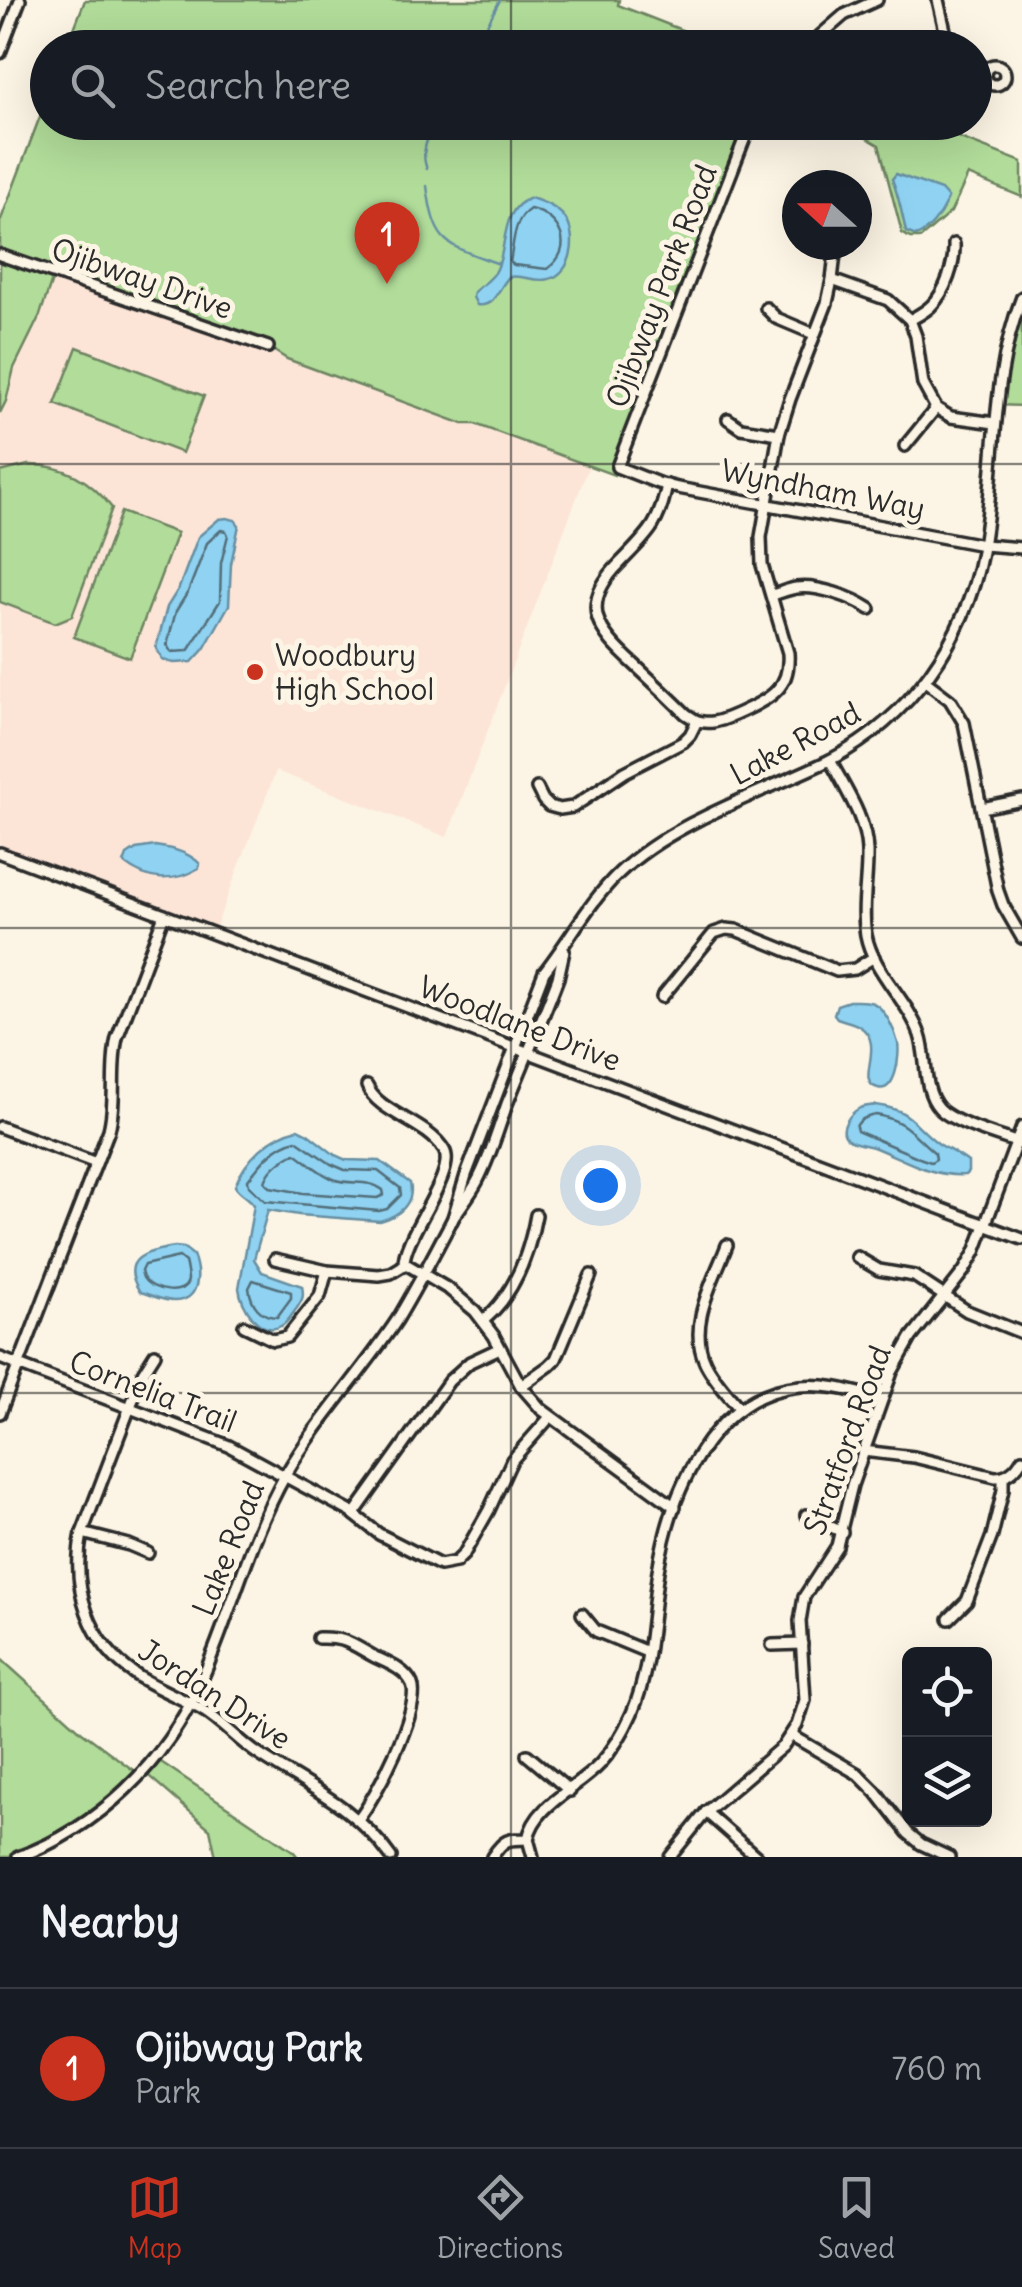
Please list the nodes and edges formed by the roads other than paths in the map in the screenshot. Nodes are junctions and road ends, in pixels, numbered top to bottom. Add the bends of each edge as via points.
1 (20, 0) edge
2 (938, 0) edge
3 (871, 1) edge
4 (827, 30) edge
5 (945, 30) edge
6 (0, 53) edge
7 (743, 140) edge
8 (954, 244) dead end
9 (0, 255) edge
10 (834, 260) edge
11 (832, 280) junction
12 (1022, 297) edge
13 (766, 308) dead end
14 (910, 320) junction
15 (814, 334) junction
16 (268, 346) dead end
17 (936, 408) junction
18 (728, 419) dead end
19 (995, 423) junction
20 (779, 434) junction
21 (906, 446) dead end
22 (618, 468) joint
23 (667, 485) junction
24 (767, 504) junction
25 (983, 545) junction
26 (1022, 548) edge
27 (772, 595) junction
28 (870, 609) dead end
29 (925, 681) junction
30 (697, 720) junction
31 (830, 760) junction
32 (537, 788) dead end
33 (1022, 800) edge
34 (982, 808) junction
35 (0, 854) edge
36 (164, 915) junction
37 (1021, 936) edge
38 (565, 945) junction
39 (874, 957) junction
40 (662, 997) dead end
41 (515, 1048) junction
42 (528, 1053) junction
43 (368, 1086) dead end
44 (0, 1127) edge
45 (1022, 1127) edge
46 (1019, 1143) edge
47 (96, 1163) junction
48 (536, 1215) dead end
49 (452, 1220) junction
50 (986, 1226) junction
51 (1022, 1240) edge
52 (727, 1245) dead end
53 (857, 1257) dead end
54 (275, 1260) dead end
55 (404, 1264) junction
56 (326, 1272) junction
57 (425, 1274) junction
58 (591, 1275) dead end
59 (945, 1295) junction
60 (483, 1321) junction
61 (244, 1326) dead end
62 (1022, 1333) edge
63 (500, 1348) junction
64 (155, 1354) dead end
65 (0, 1358) edge
66 (18, 1365) junction
67 (522, 1386) junction
68 (882, 1398) junction
69 (130, 1408) junction
70 (739, 1408) junction
71 (0, 1412) edge
72 (550, 1416) junction
73 (862, 1451) junction
74 (1022, 1459) edge
75 (285, 1476) junction
76 (1004, 1477) junction
77 (675, 1507) junction
78 (354, 1514) junction
79 (806, 1515) dead end
80 (842, 1532) junction
81 (82, 1533) junction
82 (148, 1552) dead end
83 (582, 1614) dead end
84 (949, 1620) dead end
85 (318, 1638) dead end
86 (802, 1644) junction
87 (772, 1645) dead end
88 (647, 1652) junction
89 (190, 1704) junction
90 (791, 1735) junction
91 (527, 1755) dead end
92 (570, 1791) junction
93 (706, 1812) junction
94 (358, 1819) junction
95 (528, 1839) junction
96 (18, 1857) edge
97 (391, 1857) edge
98 (492, 1857) edge
99 (533, 1857) edge
100 (670, 1857) edge
101 (757, 1857) edge
102 (948, 1857) edge

1 - 6 street
2 - 5 street
3 - 4 street
7 - 22 street, Ojibway Park Road
8 - 14 street via 939,296
9 - 16 street, Ojibway Drive
10 - 11 street
11 - 14 street via 888,300
11 - 15 street
12 - 19 street, Lake Road via 1004,353
13 - 15 street
14 - 17 street via 923,384
15 - 20 street
17 - 19 street
17 - 21 street
18 - 20 street
19 - 25 street, Lake Road
20 - 24 street
22 - 23 street, Wyndham Way
23 - 24 street, Wyndham Way
23 - 30 street via 655,526 606,579 597,612 614,645
24 - 25 street, Wyndham Way
24 - 27 street via 760,548
25 - 26 street, Wyndham Way
25 - 29 street, Lake Road via 965,612
27 - 28 street via 808,588
27 - 30 street via 788,653 782,683 767,698 721,720
29 - 31 street, Lake Road via 881,726
29 - 34 street via 950,700 964,723
30 - 32 street via 682,742 573,808 549,806
31 - 38 street, Lake Road via 646,850 602,892
31 - 39 street via 864,830 866,935
33 - 34 street
34 - 37 street via 998,890
35 - 36 street, Woodlane Drive
36 - 41 street, Woodlane Drive
36 - 47 street via 119,1032 113,1115
38 - 41 street, Lake Road via 544,972
38 - 42 street, Lake Road
39 - 40 street via 837,971 726,929 710,937
39 - 46 street via 918,1029 930,1092 940,1109
41 - 42 street, Woodlane Drive
41 - 49 street, Lake Road
42 - 49 street, Lake Road via 478,1180
42 - 50 street, Woodlane Drive
43 - 55 street via 376,1100 426,1132 447,1156
44 - 47 street
45 - 46 street, Stratford Road
46 - 50 street, Stratford Road
47 - 66 street
48 - 60 street via 508,1293
49 - 57 street, Lake Road
50 - 51 street, Woodlane Drive
50 - 59 street, Stratford Road
52 - 70 street via 698,1337 704,1361
53 - 59 street via 879,1270 914,1276
54 - 56 street
55 - 56 street via 385,1275
55 - 57 street
56 - 61 street via 320,1296 287,1337 271,1339
57 - 60 street
57 - 75 street, Lake Road
58 - 67 street via 556,1358
59 - 62 street
59 - 68 street, Stratford Road via 911,1338
60 - 63 street
63 - 67 street
63 - 78 street via 449,1381
64 - 69 street, Jordan Drive
65 - 66 street, Cornelia Trail
66 - 69 street, Cornelia Trail
66 - 71 street
67 - 72 street
68 - 70 street via 810,1385 780,1389
68 - 73 street, Stratford Road
69 - 75 street, Cornelia Trail
69 - 81 street, Jordan Drive
70 - 77 street via 712,1434
72 - 77 street
72 - 78 street, Cornelia Trail via 513,1458 456,1562 431,1562
73 - 76 street
73 - 80 street, Stratford Road
74 - 76 street
75 - 78 street, Cornelia Trail
75 - 89 street, Lake Road
76 - 84 street via 974,1584
77 - 88 street via 658,1568
79 - 80 street
80 - 86 street, Stratford Road via 804,1597
81 - 82 street
81 - 89 street, Jordan Drive via 79,1582 98,1636 130,1671
83 - 88 street via 596,1630
85 - 94 street via 342,1638 402,1672 414,1688 384,1778
86 - 87 street
86 - 90 street, Stratford Road via 805,1700
88 - 92 street via 622,1732
89 - 94 street, Jordan Drive
89 - 96 street, Lake Road via 155,1758 116,1798 80,1826
90 - 93 street, Stratford Road
90 - 102 street via 858,1774 908,1833
91 - 92 street
92 - 95 street via 535,1818
93 - 100 street, Stratford Road
93 - 101 street
94 - 97 street, Jordan Drive
95 - 98 street via 509,1839
95 - 99 street

